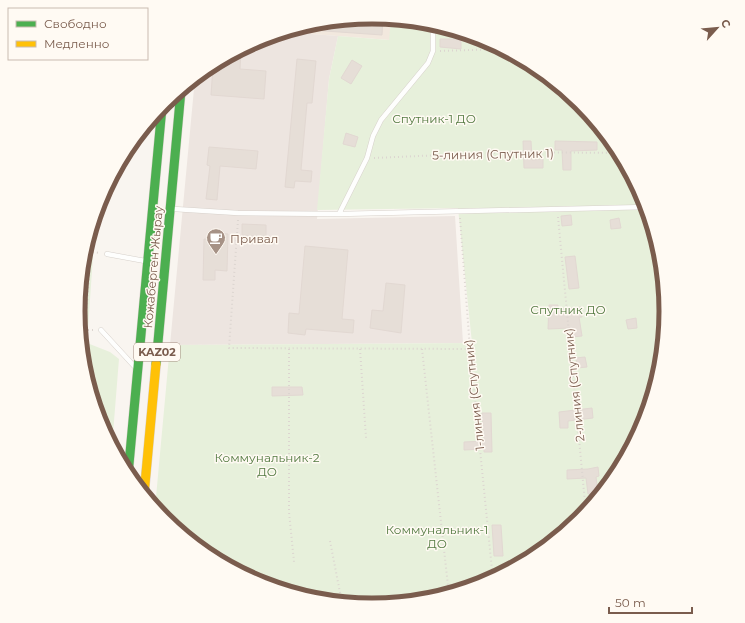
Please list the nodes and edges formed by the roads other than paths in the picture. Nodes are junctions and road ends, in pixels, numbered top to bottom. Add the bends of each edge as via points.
1 (433, 31) edge
2 (180, 98) edge
3 (161, 117) edge
4 (640, 207) edge
5 (170, 209) junction
6 (339, 214) junction
7 (107, 254) road end
8 (147, 261) junction
9 (101, 330) road end
10 (138, 369) junction
11 (129, 464) edge
12 (145, 488) edge

1 - 6 lane via 433,51 428,63 381,120 367,158
2 - 5 highway, Кожаберген Жырау / KAZ02
3 - 8 highway, Кожаберген Жырау / KAZ02
4 - 6 lane
5 - 6 lane
5 - 12 highway, Кожаберген Жырау / KAZ02
7 - 8 lane
8 - 10 highway, Кожаберген Жырау / KAZ02
9 - 10 lane
10 - 11 highway, Кожаберген Жырау / KAZ02

